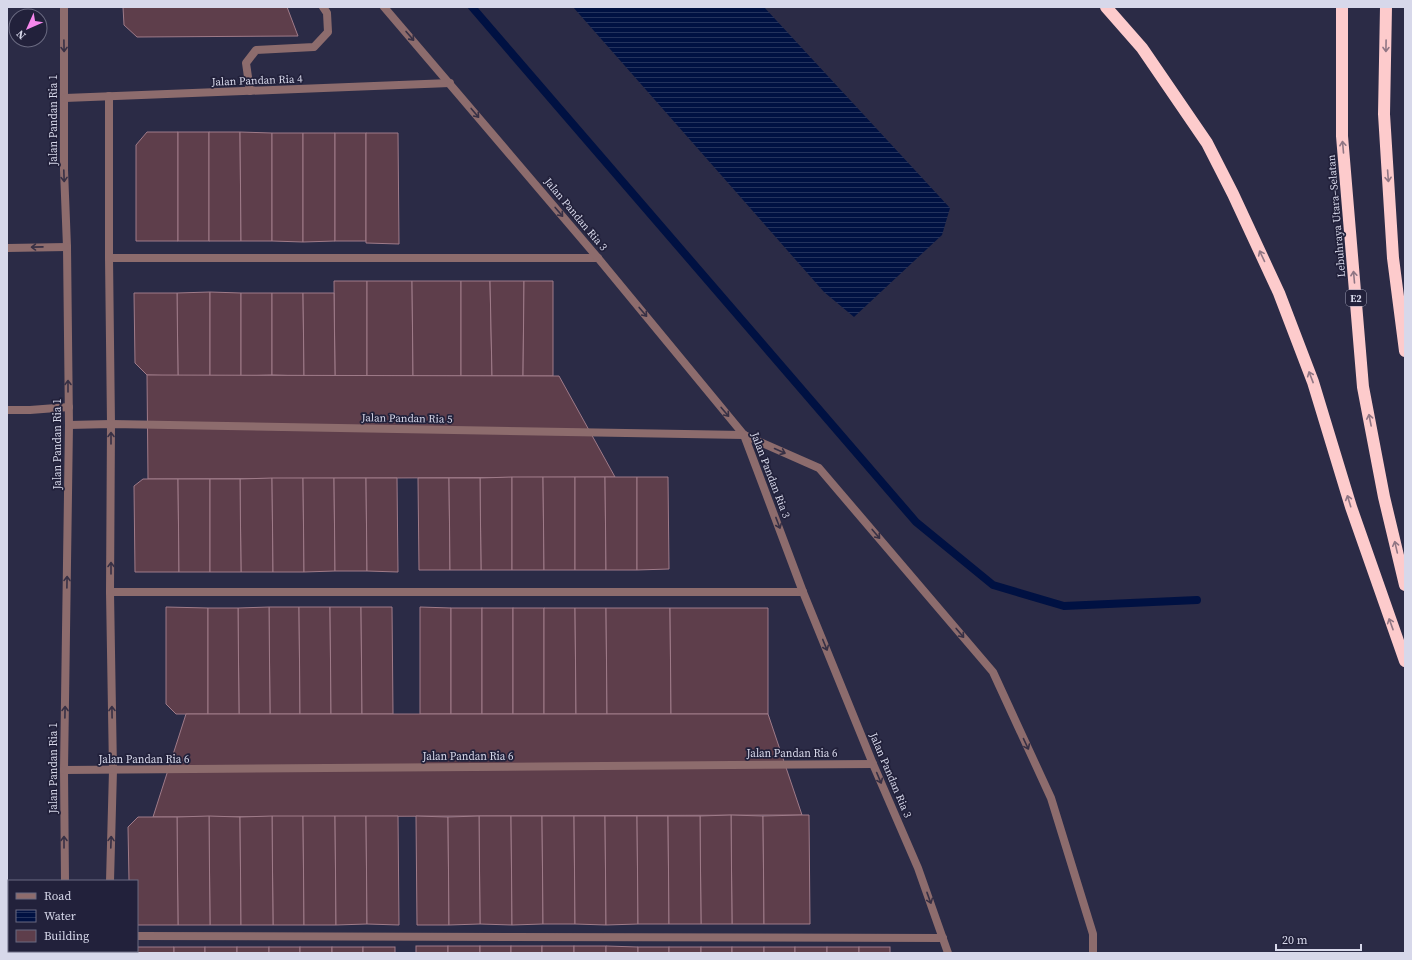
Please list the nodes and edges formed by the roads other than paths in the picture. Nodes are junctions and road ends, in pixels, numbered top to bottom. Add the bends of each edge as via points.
1 (64, 7) edge
2 (323, 7) edge
3 (384, 7) edge
4 (1106, 7) edge
5 (1342, 7) edge
6 (1386, 7) edge
7 (450, 83) junction
8 (250, 91) junction
9 (109, 96) junction
10 (65, 98) junction
11 (67, 247) junction
12 (7, 248) edge
13 (109, 258) junction
14 (598, 258) junction
15 (1405, 351) edge
16 (69, 407) junction
17 (7, 410) edge
18 (111, 424) junction
19 (69, 425) junction
20 (744, 434) junction
21 (1405, 585) edge
22 (110, 592) junction
23 (804, 592) junction
24 (1405, 661) edge
25 (873, 764) junction
26 (64, 770) junction
27 (113, 770) junction
28 (64, 880) edge
29 (110, 880) edge
30 (138, 936) edge
31 (943, 938) junction
32 (948, 953) edge
33 (1093, 953) edge

1 -> 10 street, Jalan Pandan Ria 1
2 - 8 street via 327,13 328,32 314,47 256,50 246,63
3 -> 7 street, Jalan Pandan Ria 3
24 -> 4 highway via 1351,507 1313,382 1275,286 1233,194 1207,143 1142,48
21 -> 5 highway, Lebuhraya Utara–Selatan / E2 via 1384,497 1363,387 1342,136
6 -> 15 highway via 1384,114 1393,258
7 - 8 street, Jalan Pandan Ria 4
7 -> 14 street, Jalan Pandan Ria 3
8 - 9 street, Jalan Pandan Ria 4
9 - 10 street, Jalan Pandan Ria 4
9 - 13 street
10 -> 11 street, Jalan Pandan Ria 1
11 -> 12 street
16 -> 11 street, Jalan Pandan Ria 1
13 - 14 street
13 - 18 street
14 -> 20 street, Jalan Pandan Ria 3
16 - 17 street
16 - 19 street, Jalan Pandan Ria 1
18 - 19 street, Jalan Pandan Ria 5
18 - 20 street, Jalan Pandan Ria 5
22 -> 18 street
26 -> 19 street, Jalan Pandan Ria 1
20 -> 23 street, Jalan Pandan Ria 3
20 -> 33 street via 819,468 993,672 1051,798 1093,934
22 - 23 street
27 -> 22 street
23 -> 25 street, Jalan Pandan Ria 3
25 - 27 street, Jalan Pandan Ria 6
25 -> 31 street, Jalan Pandan Ria 3 via 918,868
26 - 27 street, Jalan Pandan Ria 6
28 -> 26 street, Jalan Pandan Ria 1
29 -> 27 street
30 - 31 street
31 - 32 street, Jalan Pandan Ria 3

